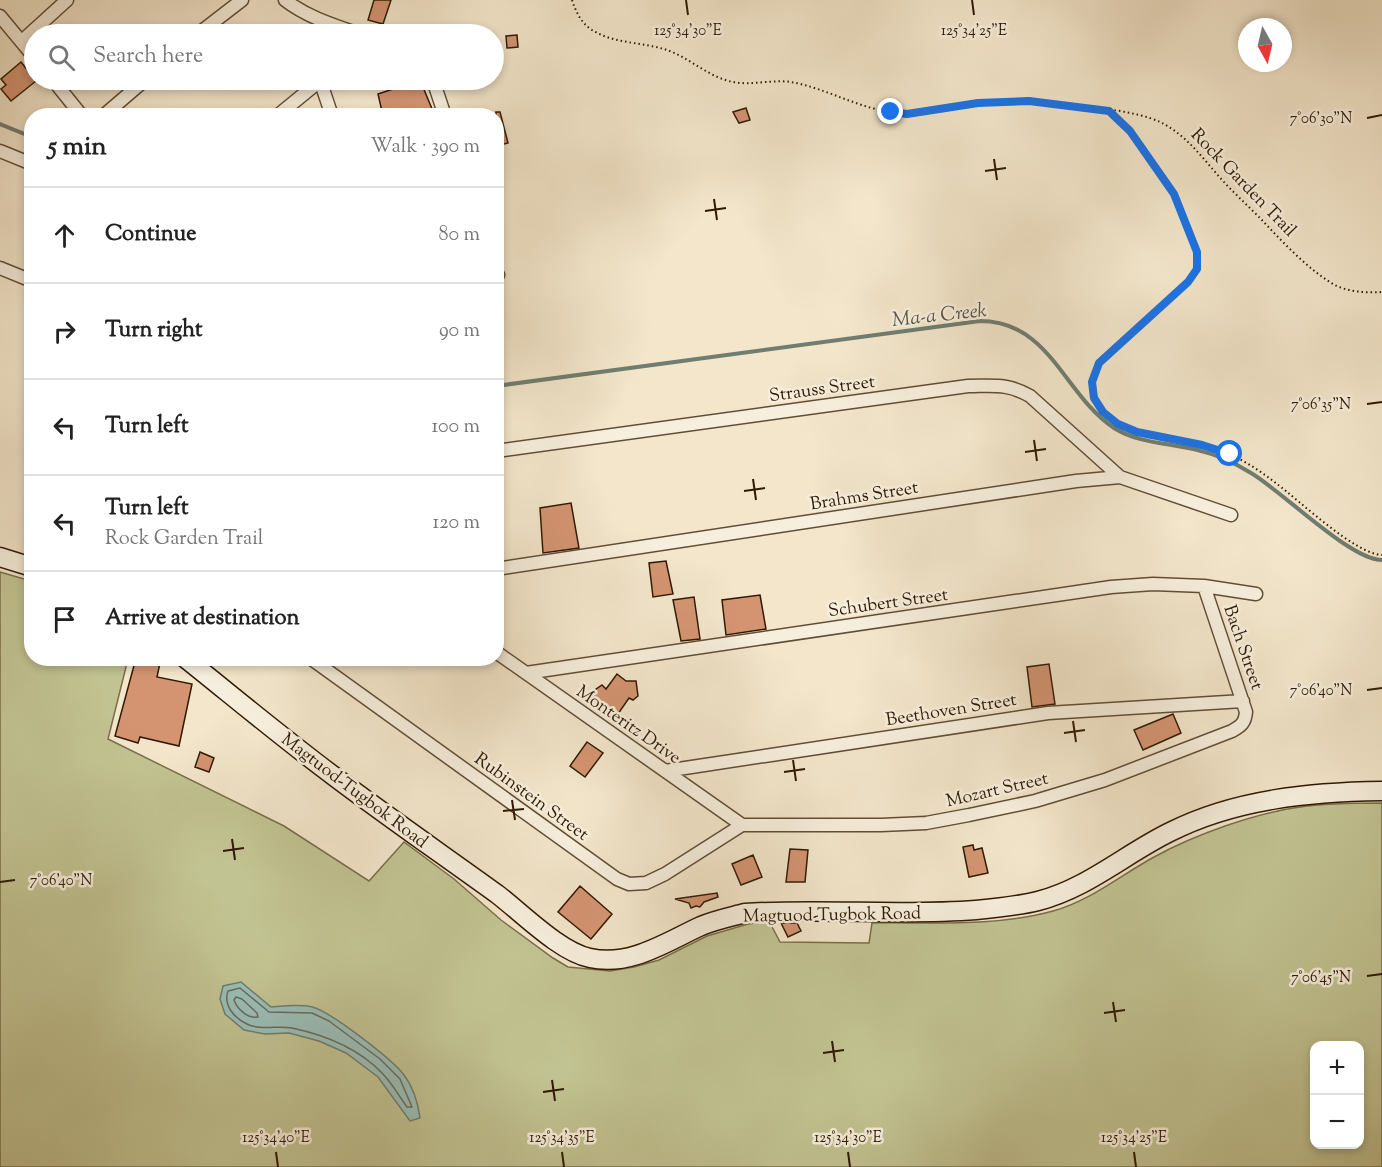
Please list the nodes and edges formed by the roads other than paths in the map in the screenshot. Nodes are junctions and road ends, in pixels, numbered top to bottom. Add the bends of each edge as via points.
1 (67, 0) edge
2 (242, 0) edge
3 (285, 0) edge
4 (0, 16) edge
5 (41, 24) edge
6 (211, 24) edge
7 (333, 24) edge
8 (22, 41) joint
9 (24, 44) edge
10 (61, 90) edge
11 (133, 90) edge
12 (308, 90) edge
13 (323, 90) edge
14 (436, 90) edge
15 (76, 108) edge
16 (112, 108) edge
17 (287, 108) edge
18 (329, 108) edge
19 (442, 108) edge
20 (0, 151) edge
21 (24, 161) edge
22 (0, 268) edge
23 (24, 278) edge
24 (504, 450) edge
25 (1120, 477) junction
26 (1231, 515) dead end
27 (0, 557) edge
28 (24, 564) edge
29 (504, 568) edge
30 (1204, 586) junction
31 (1256, 594) dead end
32 (504, 658) edge
33 (195, 666) edge
34 (321, 666) edge
35 (526, 673) junction
36 (1243, 701) junction
37 (1245, 720) joint
38 (665, 771) junction
39 (1382, 791) edge
40 (742, 825) junction

1 - 5 street
2 - 6 street
3 - 7 street
4 - 8 street
8 - 9 street
10 - 15 street
11 - 16 street
12 - 17 street
13 - 18 street
14 - 19 street
20 - 21 street
22 - 23 street
24 - 25 street, Strauss Street via 968,386 993,386 1014,387 1030,396
25 - 26 street, Brahms Street
25 - 29 street, Brahms Street
27 - 28 main road
30 - 31 street, Schubert Street
30 - 35 street, Schubert Street via 1111,587
30 - 36 street, Bach Street
32 - 35 street, Monteritz Drive
33 - 39 main road, Magtuod-Tugbok Road via 334,777 560,944 590,958 650,952 702,926 745,913 958,911 1036,902 1091,880 1172,831 1215,814 1300,795
34 - 40 street, Rubinstein Street via 629,884 665,874
35 - 38 street, Monteritz Drive
36 - 37 street, Bach Street
36 - 38 street, Beethoven Street via 1048,713
37 - 40 street, Mozart Street via 1232,731 1105,780 969,815 926,823 881,825
38 - 40 street, Monteritz Drive

